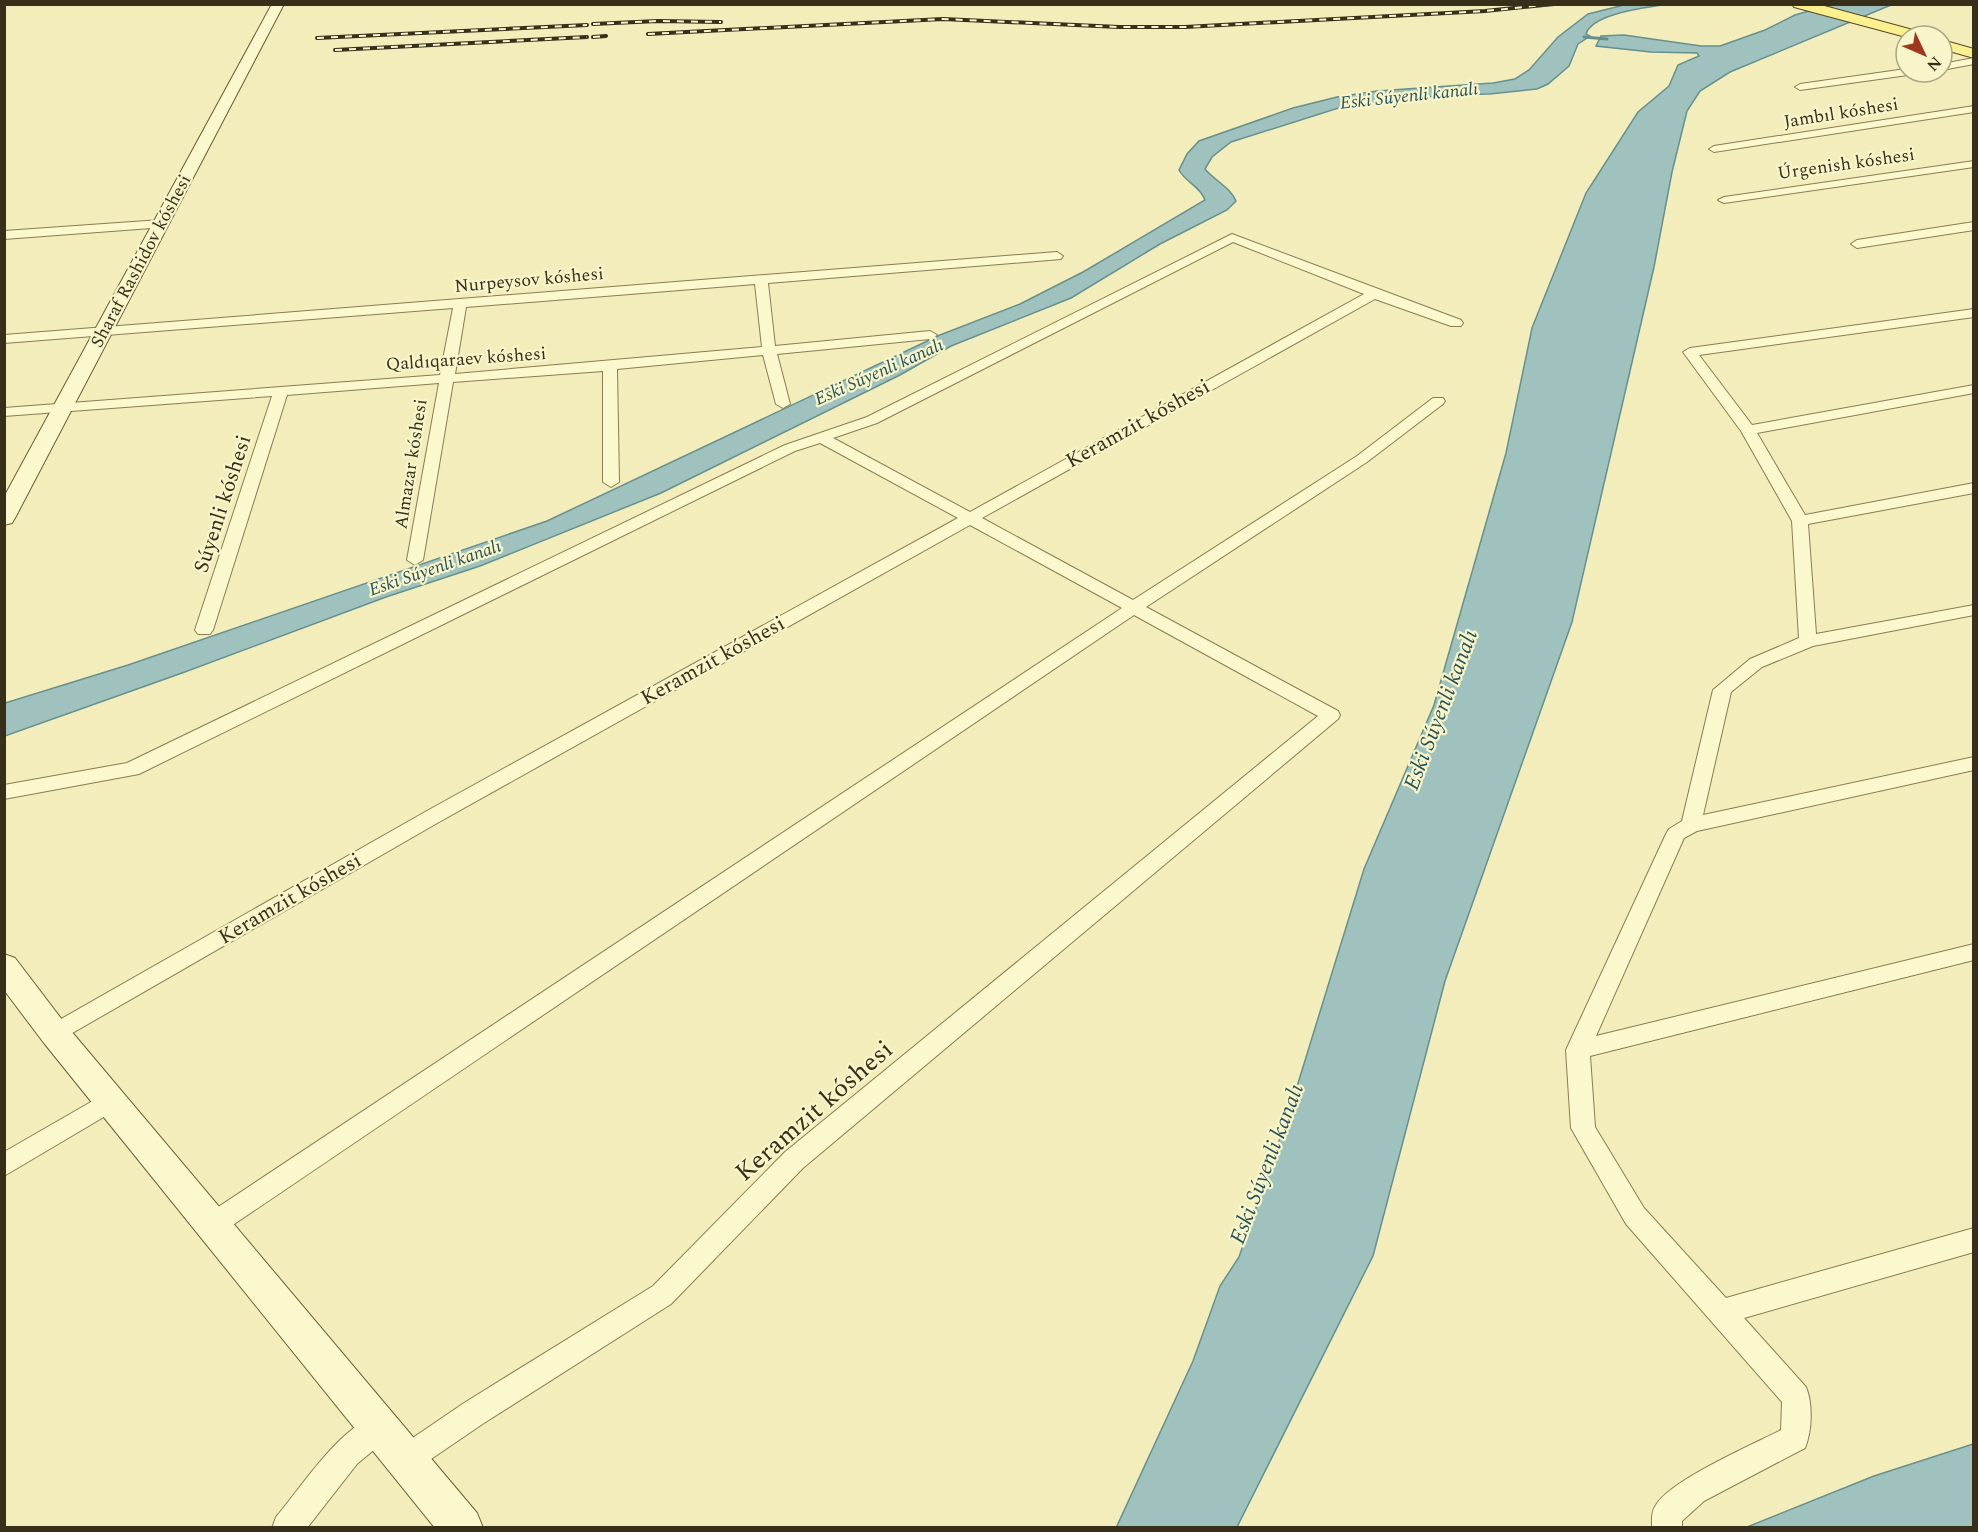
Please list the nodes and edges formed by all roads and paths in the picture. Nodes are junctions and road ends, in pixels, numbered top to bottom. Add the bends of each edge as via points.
1 (278, 4) edge
2 (1787, 4) edge
3 (1799, 4) edge
4 (1894, 29) edge
5 (1894, 33) edge
6 (1954, 48) edge
7 (1974, 54) edge
8 (1974, 61) edge
9 (1954, 65) edge
10 (1894, 74) edge
11 (1800, 87) dead end
12 (1974, 109) edge
13 (1714, 149) dead end
14 (1974, 164) edge
15 (1724, 200) dead end
16 (161, 224) junction
17 (1974, 226) edge
18 (4, 235) edge
19 (1857, 244) dead end
20 (1057, 256) dead end
21 (761, 279) junction
22 (1374, 294) junction
23 (460, 303) junction
24 (1974, 313) edge
25 (1456, 323) dead end
26 (104, 331) junction
27 (930, 335) dead end
28 (4, 339) edge
29 (769, 351) junction
30 (610, 366) junction
31 (445, 378) junction
32 (1974, 389) edge
33 (281, 390) junction
34 (1438, 401) dead end
35 (783, 404) dead end
36 (64, 407) junction
37 (4, 412) edge
38 (1748, 430) junction
39 (822, 438) junction
40 (611, 482) dead end
41 (1974, 488) edge
42 (4, 518) edge
43 (968, 518) junction
44 (1800, 521) junction
45 (415, 560) dead end
46 (1135, 607) junction
47 (1974, 610) edge
48 (204, 630) dead end
49 (1808, 641) junction
50 (1974, 763) edge
51 (4, 792) edge
52 (1691, 825) junction
53 (1974, 952) edge
54 (4, 966) edge
55 (56, 1034) junction
56 (1578, 1050) junction
57 (110, 1101) junction
58 (4, 1165) edge
59 (212, 1225) junction
60 (1974, 1240) edge
61 (1722, 1312) junction
62 (378, 1428) junction
63 (405, 1460) junction
64 (286, 1527) edge
65 (462, 1527) edge
66 (1667, 1527) edge

1 - 16 street, Sharaf Rashidov kóshesi
2 - 5 main road
3 - 4 main road
6 - 7 main road
8 - 9 street
10 - 11 street
12 - 13 street, Jambıl kóshesi
14 - 15 street, Úrgenish kóshesi
16 - 18 street
16 - 26 street, Sharaf Rashidov kóshesi
17 - 19 street
20 - 21 street, Nurpeysov kóshesi
21 - 23 street, Nurpeysov kóshesi
21 - 29 street
22 - 25 street
22 - 39 street via 1232,238 872,420
22 - 43 street, Keramzit kóshesi
23 - 26 street, Nurpeysov kóshesi
23 - 31 street, Almazar kóshesi
24 - 38 street via 1690,352
26 - 28 street, Nurpeysov kóshesi
26 - 36 street, Sharaf Rashidov kóshesi
27 - 29 street, Qaldıqaraev kóshesi
29 - 30 street, Qaldıqaraev kóshesi
29 - 35 street
30 - 31 street, Qaldıqaraev kóshesi
30 - 40 street
31 - 33 street, Qaldıqaraev kóshesi
31 - 45 street, Almazar kóshesi
32 - 38 street
33 - 36 street, Qaldıqaraev kóshesi
33 - 48 street, Súyenli kóshesi
34 - 46 street via 1362,459
36 - 37 street, Qaldıqaraev kóshesi
36 - 42 street, Sharaf Rashidov kóshesi
38 - 44 street
39 - 43 street
39 - 51 street via 780,453 132,769
41 - 44 street
43 - 46 street
43 - 55 street, Keramzit kóshesi via 432,817
44 - 49 street
46 - 59 street
46 - 63 street, Keramzit kóshesi via 1331,715 794,1160 662,1295
47 - 49 street
49 - 52 street via 1756,663 1722,690
50 - 52 street
52 - 56 street via 1676,834
53 - 56 street
54 - 55 street
55 - 57 street
56 - 61 street via 1583,1128 1635,1216
57 - 58 street
57 - 59 street
59 - 62 street
60 - 61 street
61 - 66 street via 1796,1397 1795,1438 1694,1491 1667,1514
62 - 63 street
62 - 64 street via 347,1454
63 - 65 street

